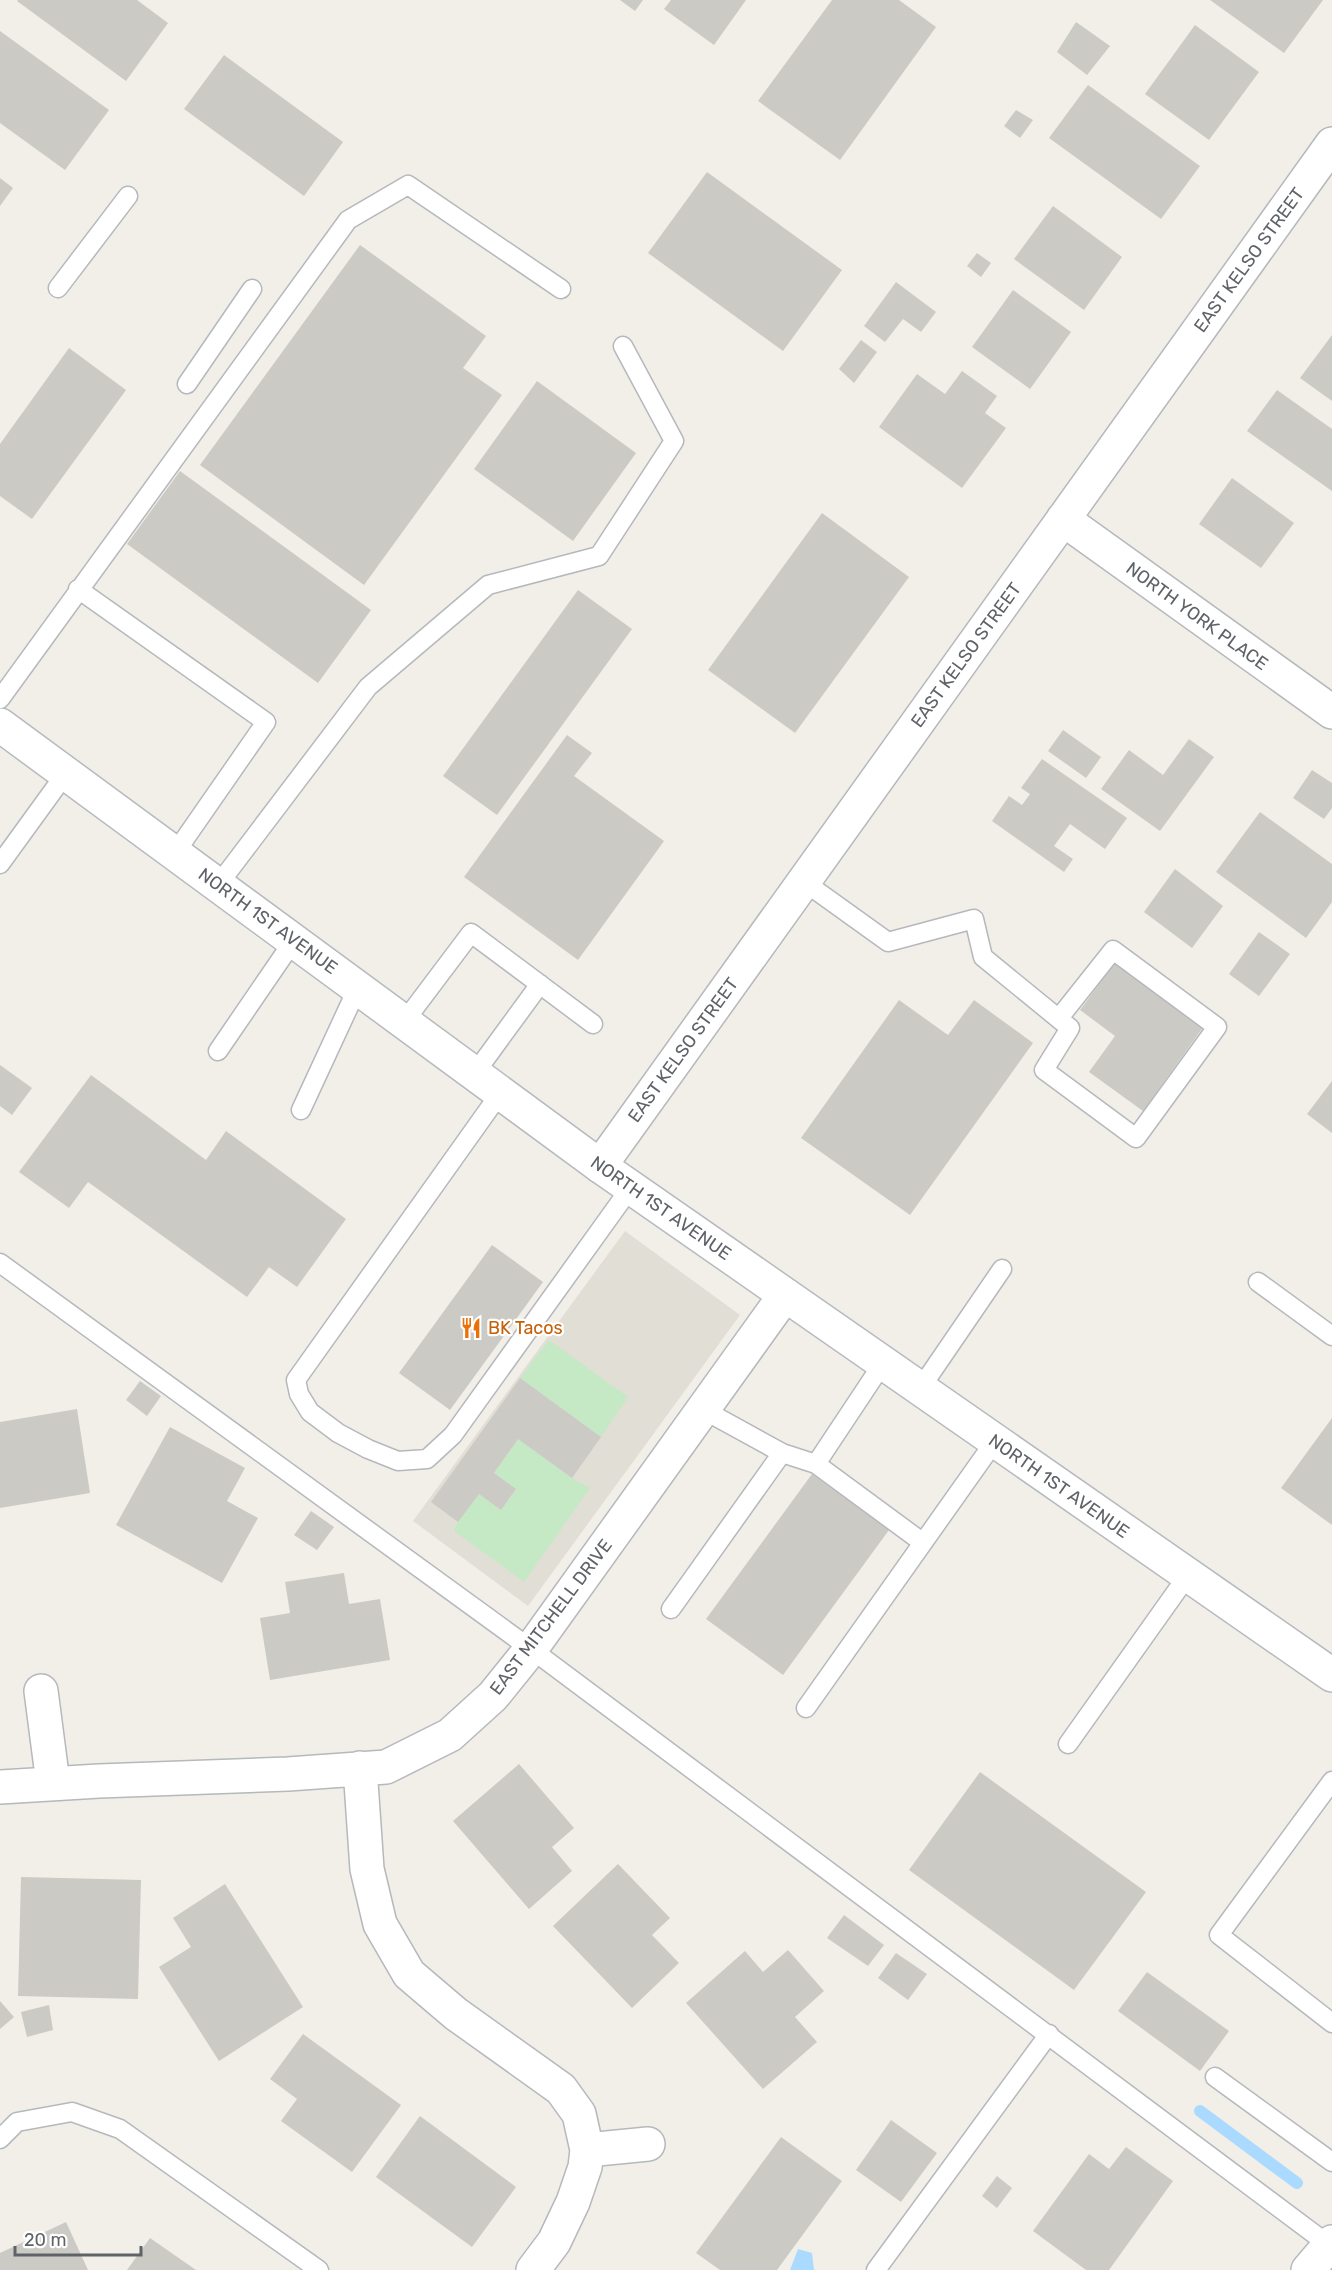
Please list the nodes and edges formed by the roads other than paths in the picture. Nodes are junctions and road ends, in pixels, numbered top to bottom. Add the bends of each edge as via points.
1 (1332, 144) edge
2 (128, 196) dead end
3 (58, 288) dead end
4 (252, 289) dead end
5 (561, 289) dead end
6 (623, 346) dead end
7 (187, 384) dead end
8 (1063, 519) junction
9 (78, 590) junction
10 (0, 699) edge
11 (1332, 712) edge
12 (4, 736) edge
13 (66, 773) junction
14 (174, 853) junction
15 (0, 864) edge
16 (804, 881) junction
17 (218, 885) junction
18 (294, 940) junction
19 (540, 984) junction
20 (358, 987) junction
21 (1059, 1018) junction
22 (404, 1022) junction
23 (593, 1024) dead end
24 (218, 1051) dead end
25 (488, 1083) junction
26 (301, 1110) dead end
27 (600, 1166) junction
28 (631, 1187) junction
29 (0, 1263) edge
30 (1002, 1269) dead end
31 (1258, 1282) dead end
32 (785, 1295) junction
33 (1332, 1336) edge
34 (883, 1364) junction
35 (920, 1389) junction
36 (702, 1409) junction
37 (995, 1441) junction
38 (782, 1453) junction
39 (816, 1464) junction
40 (922, 1542) junction
41 (1188, 1575) junction
42 (671, 1609) dead end
43 (531, 1649) junction
44 (1332, 1675) edge
45 (41, 1691) dead end
46 (806, 1708) dead end
47 (1068, 1744) dead end
48 (360, 1768) junction
49 (1332, 1781) edge
50 (53, 1783) junction
51 (0, 1787) edge
52 (1332, 2024) edge
53 (1049, 2034) junction
54 (1215, 2077) dead end
55 (0, 2139) edge
56 (648, 2144) dead end
57 (587, 2150) junction
58 (1332, 2162) edge
59 (1331, 2243) edge
60 (319, 2270) edge
61 (533, 2270) edge
62 (876, 2270) edge
63 (1308, 2270) edge

1 - 8 street, EAST KELSO STREET
2 - 3 lane
4 - 7 lane
5 - 9 lane via 408,186 348,220
6 - 17 lane via 674,441 599,556 488,585 368,687
8 - 11 street, NORTH YORK PLACE
8 - 16 street, EAST KELSO STREET
9 - 10 lane
9 - 14 lane via 266,722
12 - 13 street, NORTH 1ST AVENUE
13 - 14 street, NORTH 1ST AVENUE
13 - 15 lane
14 - 17 street, NORTH 1ST AVENUE
16 - 21 lane via 888,942 974,919 983,957
16 - 27 street, EAST KELSO STREET
17 - 18 street, NORTH 1ST AVENUE
18 - 20 street, NORTH 1ST AVENUE
18 - 24 lane
19 - 22 lane via 471,933
19 - 23 lane
19 - 25 lane
20 - 22 street, NORTH 1ST AVENUE
20 - 26 lane
21 - 21 lane via 1070,1028 1044,1071 1136,1137 1217,1027 1113,950
22 - 25 street, NORTH 1ST AVENUE
25 - 27 street, NORTH 1ST AVENUE
25 - 28 lane via 296,1380 310,1412 338,1433 398,1461 427,1459 453,1435
27 - 28 street, NORTH 1ST AVENUE
28 - 32 street, NORTH 1ST AVENUE
29 - 43 lane
30 - 35 lane
31 - 33 lane
32 - 34 street, NORTH 1ST AVENUE
32 - 36 street, EAST MITCHELL DRIVE
34 - 35 street, NORTH 1ST AVENUE
34 - 39 lane
35 - 37 street, NORTH 1ST AVENUE
36 - 38 lane
36 - 43 street, EAST MITCHELL DRIVE
37 - 40 lane
37 - 41 street, NORTH 1ST AVENUE
38 - 39 lane
38 - 42 lane
39 - 40 lane
40 - 46 lane
41 - 44 street, NORTH 1ST AVENUE
41 - 47 lane
43 - 48 street, EAST MITCHELL DRIVE via 493,1696 450,1735 386,1767
43 - 53 lane
45 - 50 street
48 - 50 street, EAST MITCHELL DRIVE
48 - 57 street via 367,1869 380,1924 409,1974 456,2014 561,2089 579,2114
49 - 52 lane via 1219,1935
50 - 51 street, EAST MITCHELL DRIVE
53 - 59 lane
53 - 62 lane
54 - 58 lane
55 - 60 lane via 17,2122 72,2112 120,2129
56 - 57 street
57 - 61 street via 573,2202 554,2242
59 - 63 street

